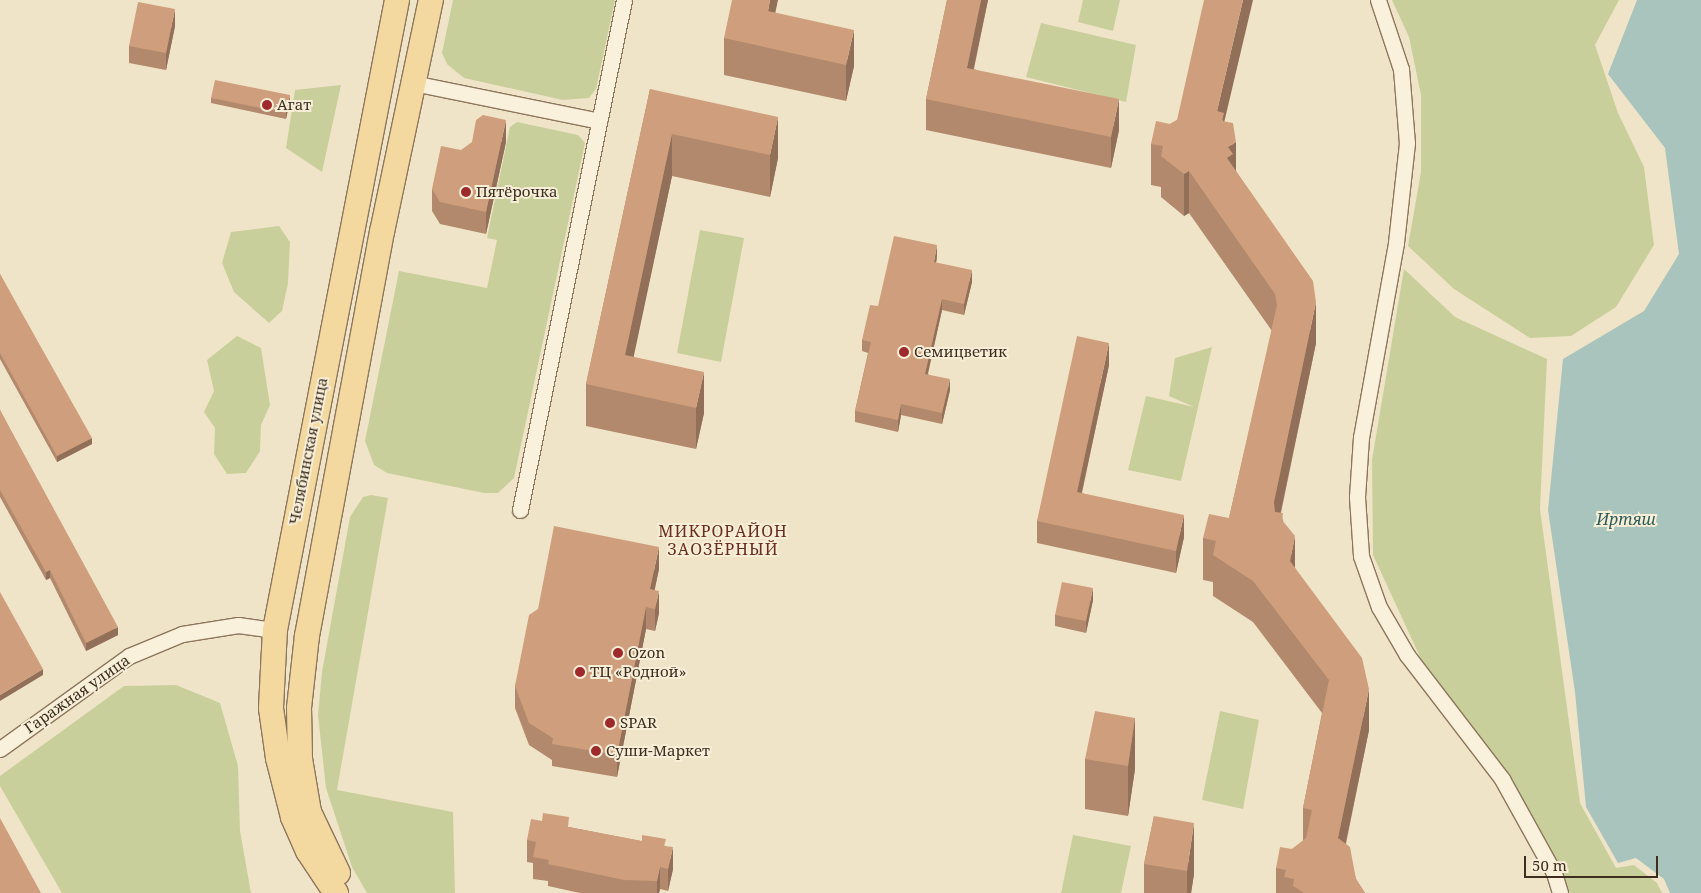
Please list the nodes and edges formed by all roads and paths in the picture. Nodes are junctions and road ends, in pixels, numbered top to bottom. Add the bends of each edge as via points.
1 (397, 0) edge
2 (431, 0) edge
3 (624, 0) edge
4 (1378, 0) edge
5 (381, 76) junction
6 (413, 83) junction
7 (599, 121) junction
8 (520, 510) dead end
9 (275, 630) junction
10 (307, 636) junction
11 (0, 749) edge
12 (336, 893) edge
13 (351, 893) edge
14 (1560, 893) edge

1 - 5 main road, Челябинская улица
2 - 6 main road
3 - 7 street
4 - 14 street via 1402,69 1407,143 1396,243 1361,437 1356,496 1361,556 1379,607 1407,655 1506,786 1554,873
5 - 6 main road
5 - 9 main road, Челябинская улица
6 - 7 street
6 - 10 main road
7 - 8 street
9 - 10 main road
9 - 11 street, Гаражная улица via 238,624 182,634 129,656
9 - 12 main road, Челябинская улица via 271,708 278,758 293,817 308,851
10 - 13 main road via 300,759 309,812 333,867

